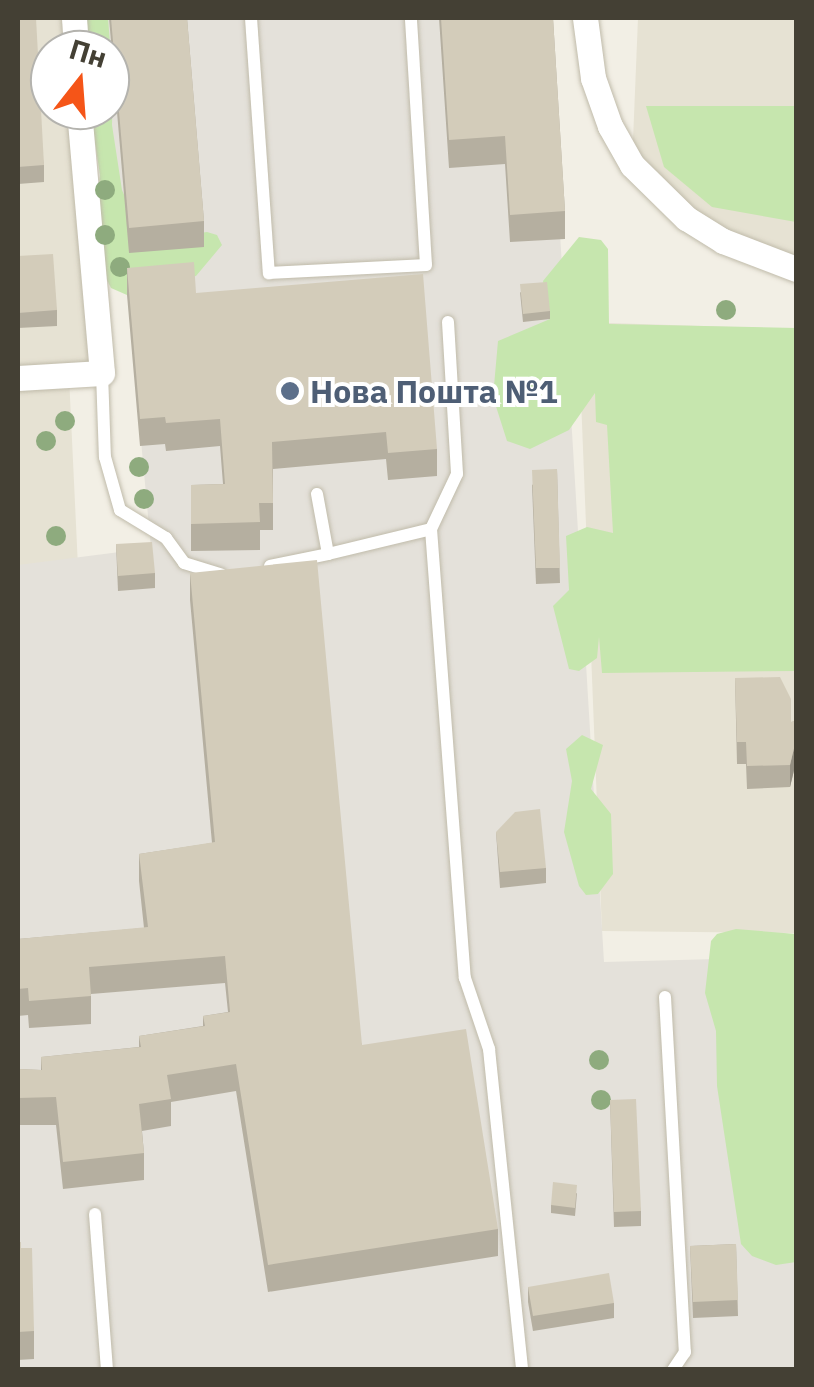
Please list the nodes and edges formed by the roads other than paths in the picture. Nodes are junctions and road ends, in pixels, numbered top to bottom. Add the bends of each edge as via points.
1 (251, 18) edge
2 (410, 18) edge
3 (585, 18) edge
4 (81, 130) edge
5 (796, 268) edge
6 (448, 322) dead end
7 (102, 374) junction
8 (18, 378) edge
9 (318, 494) dead end
10 (431, 529) junction
11 (328, 554) junction
12 (258, 569) edge
13 (243, 572) edge
14 (665, 997) dead end
15 (96, 1214) dead end
16 (108, 1370) edge
17 (522, 1370) edge
18 (673, 1370) edge

1 - 2 lane via 268,274 426,265
3 - 5 street via 593,78 632,165 686,218 723,241
4 - 7 street
6 - 10 lane via 457,474
7 - 8 street
7 - 13 lane via 106,458 120,510 166,538 196,570
9 - 11 lane
10 - 11 lane
10 - 17 lane via 465,978 489,1050
11 - 12 lane
14 - 18 lane via 684,1352
15 - 16 lane

